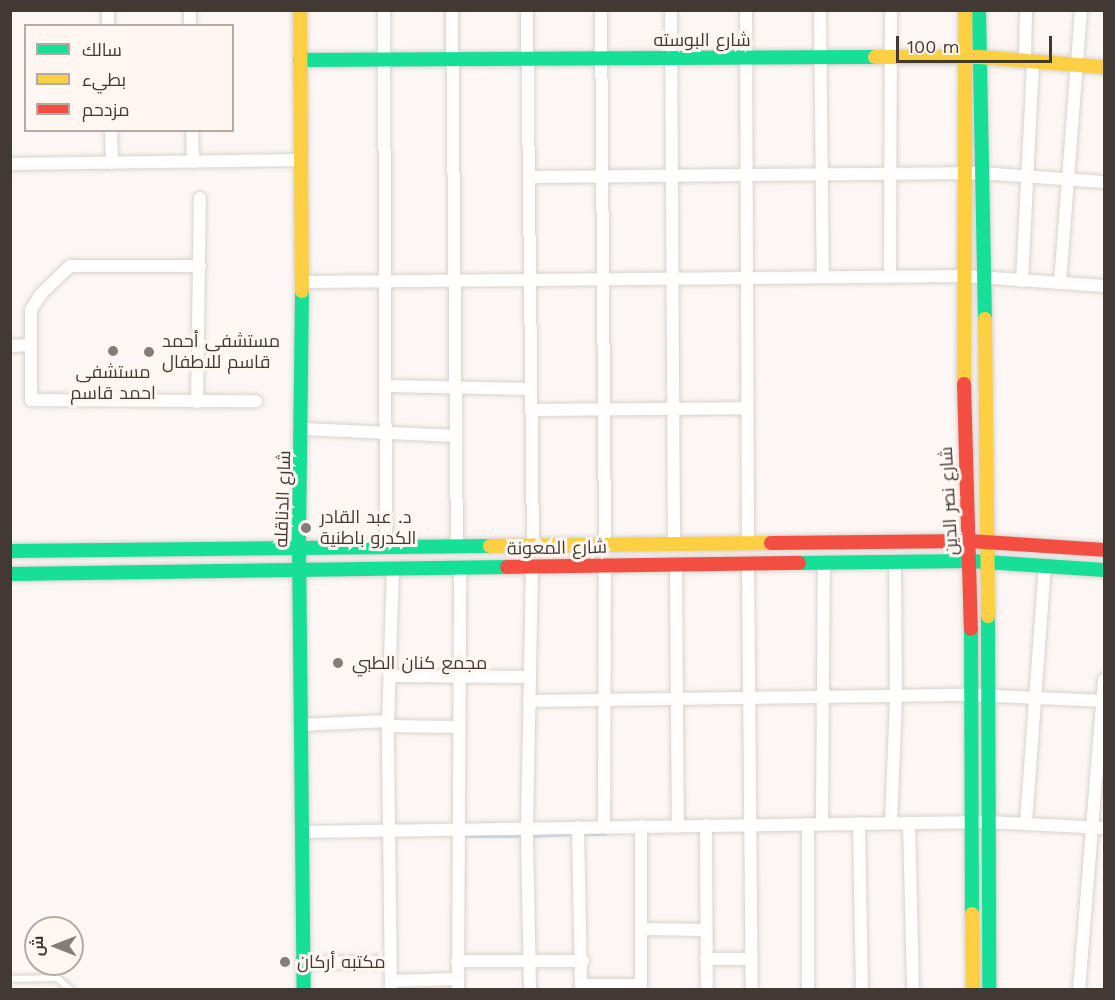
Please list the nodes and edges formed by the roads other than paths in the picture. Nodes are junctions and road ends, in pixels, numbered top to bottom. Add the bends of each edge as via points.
1 (300, 10) edge
2 (384, 10) edge
3 (452, 10) edge
4 (526, 10) edge
5 (601, 10) edge
6 (671, 10) edge
7 (746, 10) edge
8 (820, 10) edge
9 (891, 10) edge
10 (965, 10) edge
11 (979, 10) edge
12 (1026, 10) edge
13 (1081, 10) edge
14 (972, 57) junction
15 (746, 58) junction
16 (820, 58) junction
17 (891, 58) junction
18 (527, 59) junction
19 (601, 59) junction
20 (670, 59) junction
21 (300, 60) junction
22 (384, 60) junction
23 (453, 60) junction
24 (1029, 61) junction
25 (1077, 65) junction
26 (1104, 67) edge
27 (111, 132) edge
28 (192, 132) edge
29 (301, 160) junction
30 (193, 162) junction
31 (112, 163) junction
32 (10, 164) edge
33 (965, 173) junction
34 (981, 173) junction
35 (891, 174) junction
36 (822, 175) junction
37 (1029, 175) junction
38 (603, 176) junction
39 (747, 176) junction
40 (529, 177) junction
41 (670, 177) junction
42 (1068, 179) junction
43 (1104, 182) edge
44 (200, 198) dead end
45 (200, 266) junction
46 (964, 276) junction
47 (823, 277) junction
48 (890, 277) junction
49 (746, 278) junction
50 (603, 279) junction
51 (671, 279) junction
52 (982, 279) junction
53 (454, 280) junction
54 (530, 280) junction
55 (384, 281) junction
56 (1022, 281) junction
57 (302, 282) junction
58 (1060, 283) junction
59 (1104, 286) edge
60 (29, 345) junction
61 (10, 346) edge
62 (386, 386) junction
63 (455, 387) junction
64 (531, 389) junction
65 (256, 401) dead end
66 (197, 402) junction
67 (746, 408) junction
68 (603, 409) junction
69 (531, 410) junction
70 (674, 410) junction
71 (303, 429) junction
72 (384, 435) junction
73 (456, 436) junction
74 (970, 541) junction
75 (986, 542) junction
76 (748, 543) junction
77 (605, 544) junction
78 (674, 544) junction
79 (533, 545) junction
80 (457, 546) junction
81 (299, 547) junction
82 (387, 547) junction
83 (1104, 550) edge
84 (10, 551) edge
85 (970, 561) junction
86 (895, 562) junction
87 (986, 562) junction
88 (824, 563) junction
89 (676, 564) junction
90 (748, 564) junction
91 (605, 565) junction
92 (532, 566) junction
93 (1045, 566) junction
94 (460, 567) junction
95 (393, 568) junction
96 (299, 569) junction
97 (1104, 570) edge
98 (10, 574) edge
99 (388, 676) junction
100 (529, 676) junction
101 (459, 677) junction
102 (1104, 680) edge
103 (972, 694) junction
104 (750, 696) junction
105 (824, 696) junction
106 (987, 696) junction
107 (677, 697) junction
108 (896, 698) junction
109 (1038, 698) junction
110 (602, 700) junction
111 (529, 701) junction
112 (1104, 701) edge
113 (301, 725) junction
114 (388, 726) junction
115 (458, 727) junction
116 (972, 822) junction
117 (988, 822) junction
118 (859, 823) junction
119 (891, 823) junction
120 (909, 823) junction
121 (1026, 823) junction
122 (808, 824) junction
123 (822, 824) junction
124 (706, 825) junction
125 (751, 825) junction
126 (641, 826) junction
127 (678, 826) junction
128 (578, 827) junction
129 (604, 827) junction
130 (1098, 827) edge
131 (458, 828) junction
132 (527, 828) junction
133 (302, 832) junction
134 (388, 832) junction
135 (642, 929) junction
136 (705, 930) junction
137 (706, 959) junction
138 (752, 959) junction
139 (457, 961) junction
140 (529, 961) junction
141 (583, 961) junction
142 (390, 962) junction
143 (303, 963) junction
144 (10, 979) edge
145 (458, 984) edge
146 (391, 985) edge
147 (581, 987) edge
148 (641, 987) edge
149 (71, 990) edge
150 (304, 990) edge
151 (530, 990) edge
152 (707, 990) edge
153 (752, 990) edge
154 (808, 990) edge
155 (862, 990) edge
156 (913, 990) edge
157 (973, 990) edge
158 (989, 990) edge
159 (1079, 990) edge

1 - 21 main road, شارع الدناقله
2 - 22 street
3 - 23 street
4 - 18 street
5 - 19 street
6 - 20 street
7 - 15 street
8 - 16 street
9 - 17 street
10 - 14 main road, شارع نصر الدين
11 - 14 main road, شارع نصر الدين
12 - 24 street
13 - 25 street
14 - 17 main road, شارع البوسته
14 - 24 main road, شارع البوسته
14 - 33 main road, شارع نصر الدين
14 - 34 main road, شارع نصر الدين
15 - 16 main road, شارع البوسته
15 - 20 main road, شارع البوسته
15 - 39 street
16 - 17 main road, شارع البوسته
16 - 36 street
17 - 35 street
18 - 19 main road, شارع البوسته
18 - 23 main road, شارع البوسته
18 - 40 street
19 - 20 main road, شارع البوسته
19 - 38 street
20 - 41 street
21 - 22 main road, شارع البوسته
21 - 29 main road, شارع الدناقله
22 - 23 main road, شارع البوسته
22 - 55 street
23 - 53 street
24 - 25 main road, شارع البوسته
24 - 37 street
25 - 26 main road, شارع البوسته
25 - 42 street
27 - 31 street
28 - 30 street
29 - 30 street
29 - 57 main road, شارع الدناقله
30 - 31 street
31 - 32 street
33 - 34 street
33 - 35 street
33 - 46 main road, شارع نصر الدين
34 - 37 street
34 - 52 main road, شارع نصر الدين
35 - 36 street
35 - 48 street
36 - 39 street
36 - 47 street
37 - 42 street
37 - 56 street
38 - 40 street
38 - 41 street
38 - 50 street
39 - 41 street
39 - 49 street
40 - 54 street
41 - 51 street
42 - 43 street
42 - 58 street
44 - 45 street
45 - 60 street via 70,266 34,303
45 - 66 street
46 - 48 street
46 - 52 street
46 - 74 main road, شارع نصر الدين via 964,455
47 - 48 street
47 - 49 street
49 - 51 street
49 - 67 street
50 - 51 street
50 - 54 street
50 - 68 street
51 - 70 street
52 - 56 street
52 - 75 main road, شارع نصر الدين
53 - 54 street
53 - 55 street
53 - 63 street
54 - 64 street
55 - 57 street
55 - 62 street
56 - 58 street
57 - 71 main road, شارع الدناقله
58 - 59 street
60 - 61 street
60 - 66 street via 31,400
62 - 63 street
62 - 72 street
63 - 64 street
63 - 73 street
64 - 69 street
65 - 66 street
67 - 70 street
67 - 76 street
68 - 69 street
68 - 70 street
68 - 77 street
69 - 79 street
70 - 78 street
71 - 72 street
71 - 81 main road, شارع الدناقله
72 - 73 street
72 - 82 street
73 - 80 street
74 - 75 main road, شارع المعونة
74 - 76 main road, شارع المعونة
74 - 85 main road, شارع نصر الدين
75 - 83 main road, شارع المعونة
75 - 87 main road, شارع نصر الدين
76 - 78 main road, شارع المعونة
77 - 78 main road, شارع المعونة
77 - 79 main road, شارع المعونة
79 - 80 main road, شارع المعونة
80 - 82 main road, شارع المعونة
81 - 82 main road, شارع المعونة
81 - 84 main road, شارع المعونة
81 - 96 main road, شارع الدناقله
85 - 86 main road, شارع المعونة
85 - 87 main road, شارع المعونة
85 - 103 main road, شارع نصر الدين
86 - 88 main road, شارع المعونة
86 - 108 street
87 - 93 main road, شارع المعونة
87 - 106 main road, شارع نصر الدين
88 - 90 main road, شارع المعونة
88 - 105 street
89 - 90 main road, شارع المعونة
89 - 91 main road, شارع المعونة
89 - 107 street
90 - 104 street
91 - 92 main road, شارع المعونة
91 - 110 street
92 - 94 main road, شارع المعونة
92 - 100 street
93 - 97 main road, شارع المعونة
93 - 109 street
94 - 95 main road, شارع المعونة
94 - 101 street
95 - 96 main road, شارع المعونة
95 - 99 street
96 - 98 main road, شارع المعونة
96 - 113 main road, شارع الدناقله
99 - 101 street
99 - 114 street
100 - 101 street
100 - 111 street
101 - 115 street
102 - 112 street
103 - 106 street
103 - 108 street
103 - 116 main road, شارع نصر الدين
104 - 105 street
104 - 107 street
104 - 125 street
105 - 108 street
105 - 123 street
106 - 109 street
106 - 117 main road, شارع نصر الدين
107 - 110 street
107 - 127 street
108 - 119 street
109 - 112 street
109 - 121 street
110 - 111 street
110 - 129 street
111 - 132 street
112 - 130 street
113 - 114 street via 387,721
113 - 133 main road, شارع الدناقله
114 - 115 street
114 - 134 street
115 - 131 street
116 - 117 street
116 - 120 street
116 - 157 main road, شارع نصر الدين
117 - 121 street
117 - 158 main road, شارع نصر الدين
118 - 119 street
118 - 123 street
118 - 155 street
119 - 120 street
120 - 156 street
121 - 130 street
122 - 123 street
122 - 125 street
122 - 154 street
124 - 125 street
124 - 127 street
124 - 136 street
125 - 138 street
126 - 127 street
126 - 129 street
126 - 135 street
128 - 129 street
128 - 132 street
128 - 141 street
130 - 159 street
131 - 132 street
131 - 134 street
131 - 139 street
132 - 140 street
133 - 134 street
133 - 143 main road, شارع الدناقله
134 - 142 street
135 - 136 street
135 - 148 street
136 - 137 street
137 - 138 street
137 - 152 street
138 - 153 street
139 - 140 street
139 - 145 street
140 - 141 street
140 - 151 street
141 - 147 street
142 - 143 street
142 - 146 street
143 - 150 main road, شارع الدناقله
144 - 149 lane via 57,978
145 - 146 street
147 - 148 street

